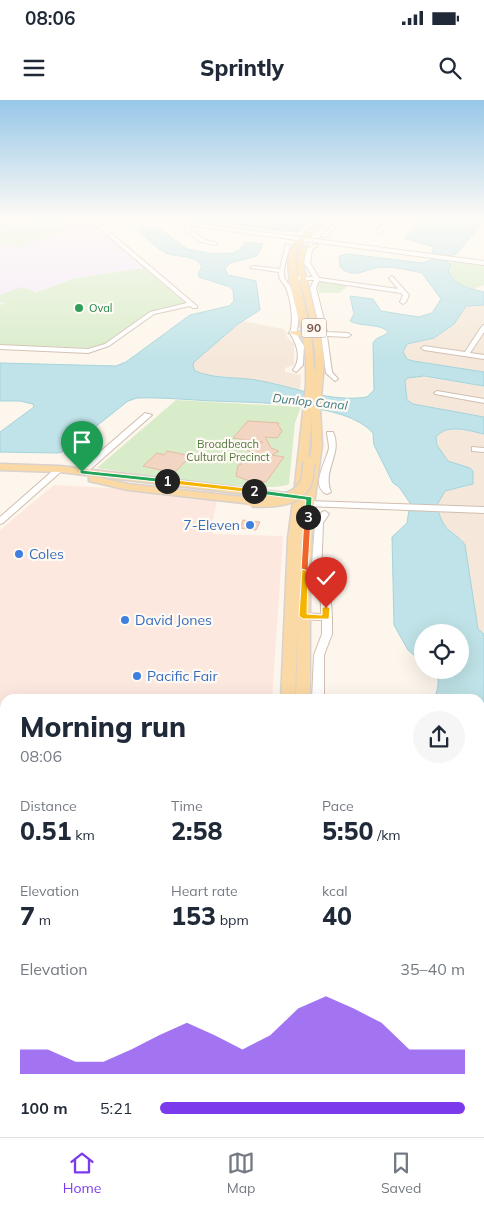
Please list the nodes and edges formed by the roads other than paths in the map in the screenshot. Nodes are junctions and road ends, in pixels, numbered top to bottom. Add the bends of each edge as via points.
1 (146, 265) edge
2 (284, 265) edge
3 (294, 265) edge
4 (299, 265) edge
5 (309, 265) edge
6 (253, 268) dead end
7 (282, 274) junction
8 (298, 278) junction
9 (317, 278) junction
10 (392, 278) dead end
11 (402, 290) junction
12 (403, 302) dead end
13 (484, 327) edge
14 (292, 333) junction
15 (306, 333) junction
16 (324, 334) junction
17 (348, 335) dead end
18 (0, 347) edge
19 (424, 348) dead end
20 (466, 355) junction
21 (484, 357) edge
22 (296, 370) dead end
23 (335, 379) dead end
24 (314, 391) junction
25 (437, 393) dead end
26 (484, 401) edge
27 (312, 409) junction
28 (148, 415) dead end
29 (317, 431) junction
30 (330, 434) dead end
31 (317, 445) junction
32 (333, 446) junction
33 (475, 449) dead end
34 (484, 450) edge
35 (0, 467) edge
36 (0, 472) edge
37 (57, 472) junction
38 (82, 472) junction
39 (93, 479) junction
40 (300, 480) junction
41 (327, 492) dead end
42 (270, 493) junction
43 (304, 501) junction
44 (484, 510) edge
45 (325, 514) dead end
46 (0, 522) edge
47 (297, 616) junction
48 (326, 617) junction
49 (289, 694) edge
50 (302, 694) edge
51 (318, 694) edge

1 - 18 street via 193,306 152,313 100,349
2 - 7 street
3 - 8 main road, 90
4 - 8 main road, 90
5 - 9 street
6 - 7 street
7 - 8 street
7 - 14 street via 293,306 296,324
8 - 9 street
8 - 15 main road, 90
8 - 24 main road, 90 via 320,356
9 - 11 street
9 - 16 street via 314,288
10 - 11 street
11 - 12 street via 406,294
13 - 20 street
14 - 15 main road
14 - 22 street via 301,346 300,365
15 - 24 main road, 90
16 - 17 street
16 - 23 street via 329,373
19 - 20 street
20 - 21 street
24 - 27 main road, 90
25 - 26 street
27 - 29 main road, 90
27 - 40 main road, 90
28 - 38 street
29 - 31 main road, 90
29 - 39 main road, bridge via 312,438 306,482 293,495 277,500 252,501 164,491
30 - 32 street
31 - 32 street
31 - 43 main road, 90
32 - 41 street via 324,470 323,483
33 - 34 street
35 - 37 main road
36 - 37 main road
37 - 38 main road
37 - 39 main road
37 - 46 street
38 - 42 main road
39 - 43 main road
40 - 42 main road via 288,488
40 - 43 main road, 90
42 - 43 main road
43 - 44 street
43 - 47 main road, 90
45 - 48 street via 319,523 316,577 326,603
47 - 48 street
47 - 49 main road, 90
47 - 50 main road, 90
48 - 51 street via 327,635 317,669

